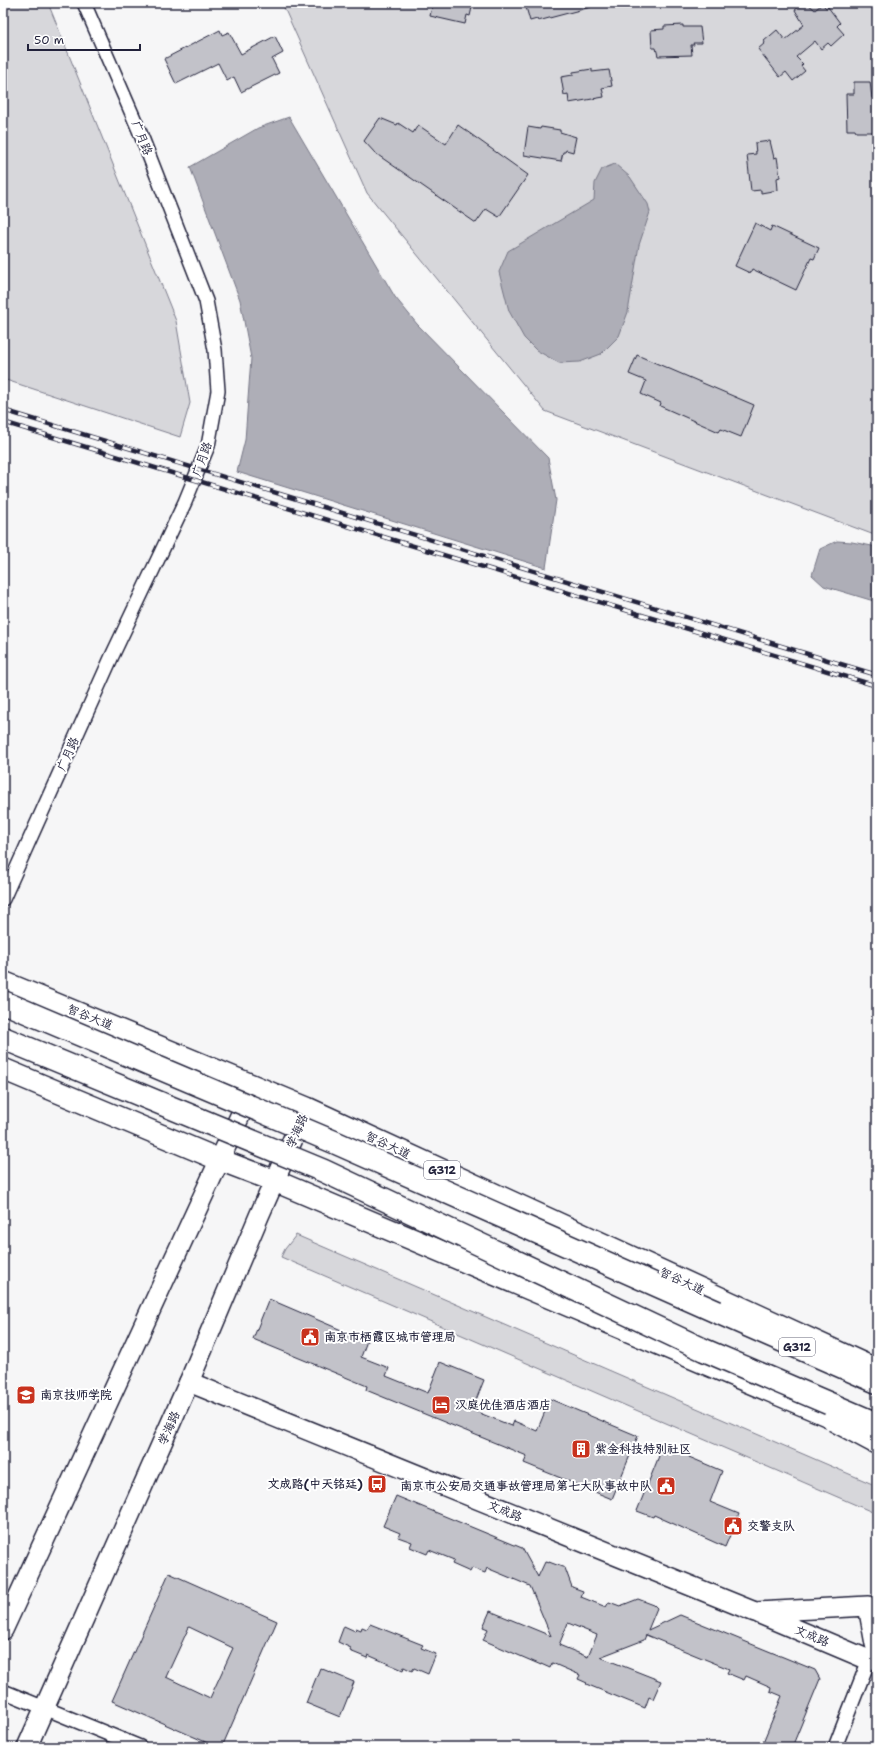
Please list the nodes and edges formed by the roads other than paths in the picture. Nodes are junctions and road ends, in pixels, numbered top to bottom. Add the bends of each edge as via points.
1 (84, 3) edge
2 (3, 899) edge
3 (3, 982) edge
4 (3, 1002) edge
5 (3, 1038) edge
6 (3, 1069) edge
7 (254, 1085) junction
8 (307, 1108) junction
9 (220, 1160) junction
10 (275, 1181) junction
11 (717, 1312) junction
12 (704, 1350) junction
13 (877, 1371) edge
14 (190, 1382) junction
15 (877, 1382) edge
16 (877, 1424) edge
17 (877, 1437) edge
18 (877, 1443) edge
19 (873, 1608) edge
20 (755, 1612) junction
21 (3, 1630) edge
22 (874, 1650) edge
23 (3, 1691) edge
24 (45, 1708) junction
25 (27, 1747) edge
26 (140, 1747) edge
27 (835, 1747) edge

1 - 2 street, 广月路 via 139,130 206,301 215,350 218,391 208,446 185,502 112,656
3 - 7 main road, 智谷大道 / G312
4 - 11 highway, 智谷大道 / G312, bridge via 334,1142
5 - 12 highway, bridge via 324,1171
6 - 9 main road
7 - 8 main road, 智谷大道 / G312
7 - 9 main road
8 - 10 main road, 学海路
8 - 13 main road, 智谷大道 / G312
9 - 10 main road
9 - 21 main road
10 - 14 main road, 学海路
10 - 17 main road
11 - 13 highway
11 - 15 highway, 智谷大道 / G312
12 - 16 highway, bridge
12 - 18 highway, bridge
14 - 20 main road, 文成路
14 - 24 main road, 学海路
19 - 20 main road, 文成路
19 - 22 main road, 文成路
20 - 22 main road, 文成路
22 - 27 street
23 - 24 street
24 - 25 main road, 学海路
24 - 26 street

